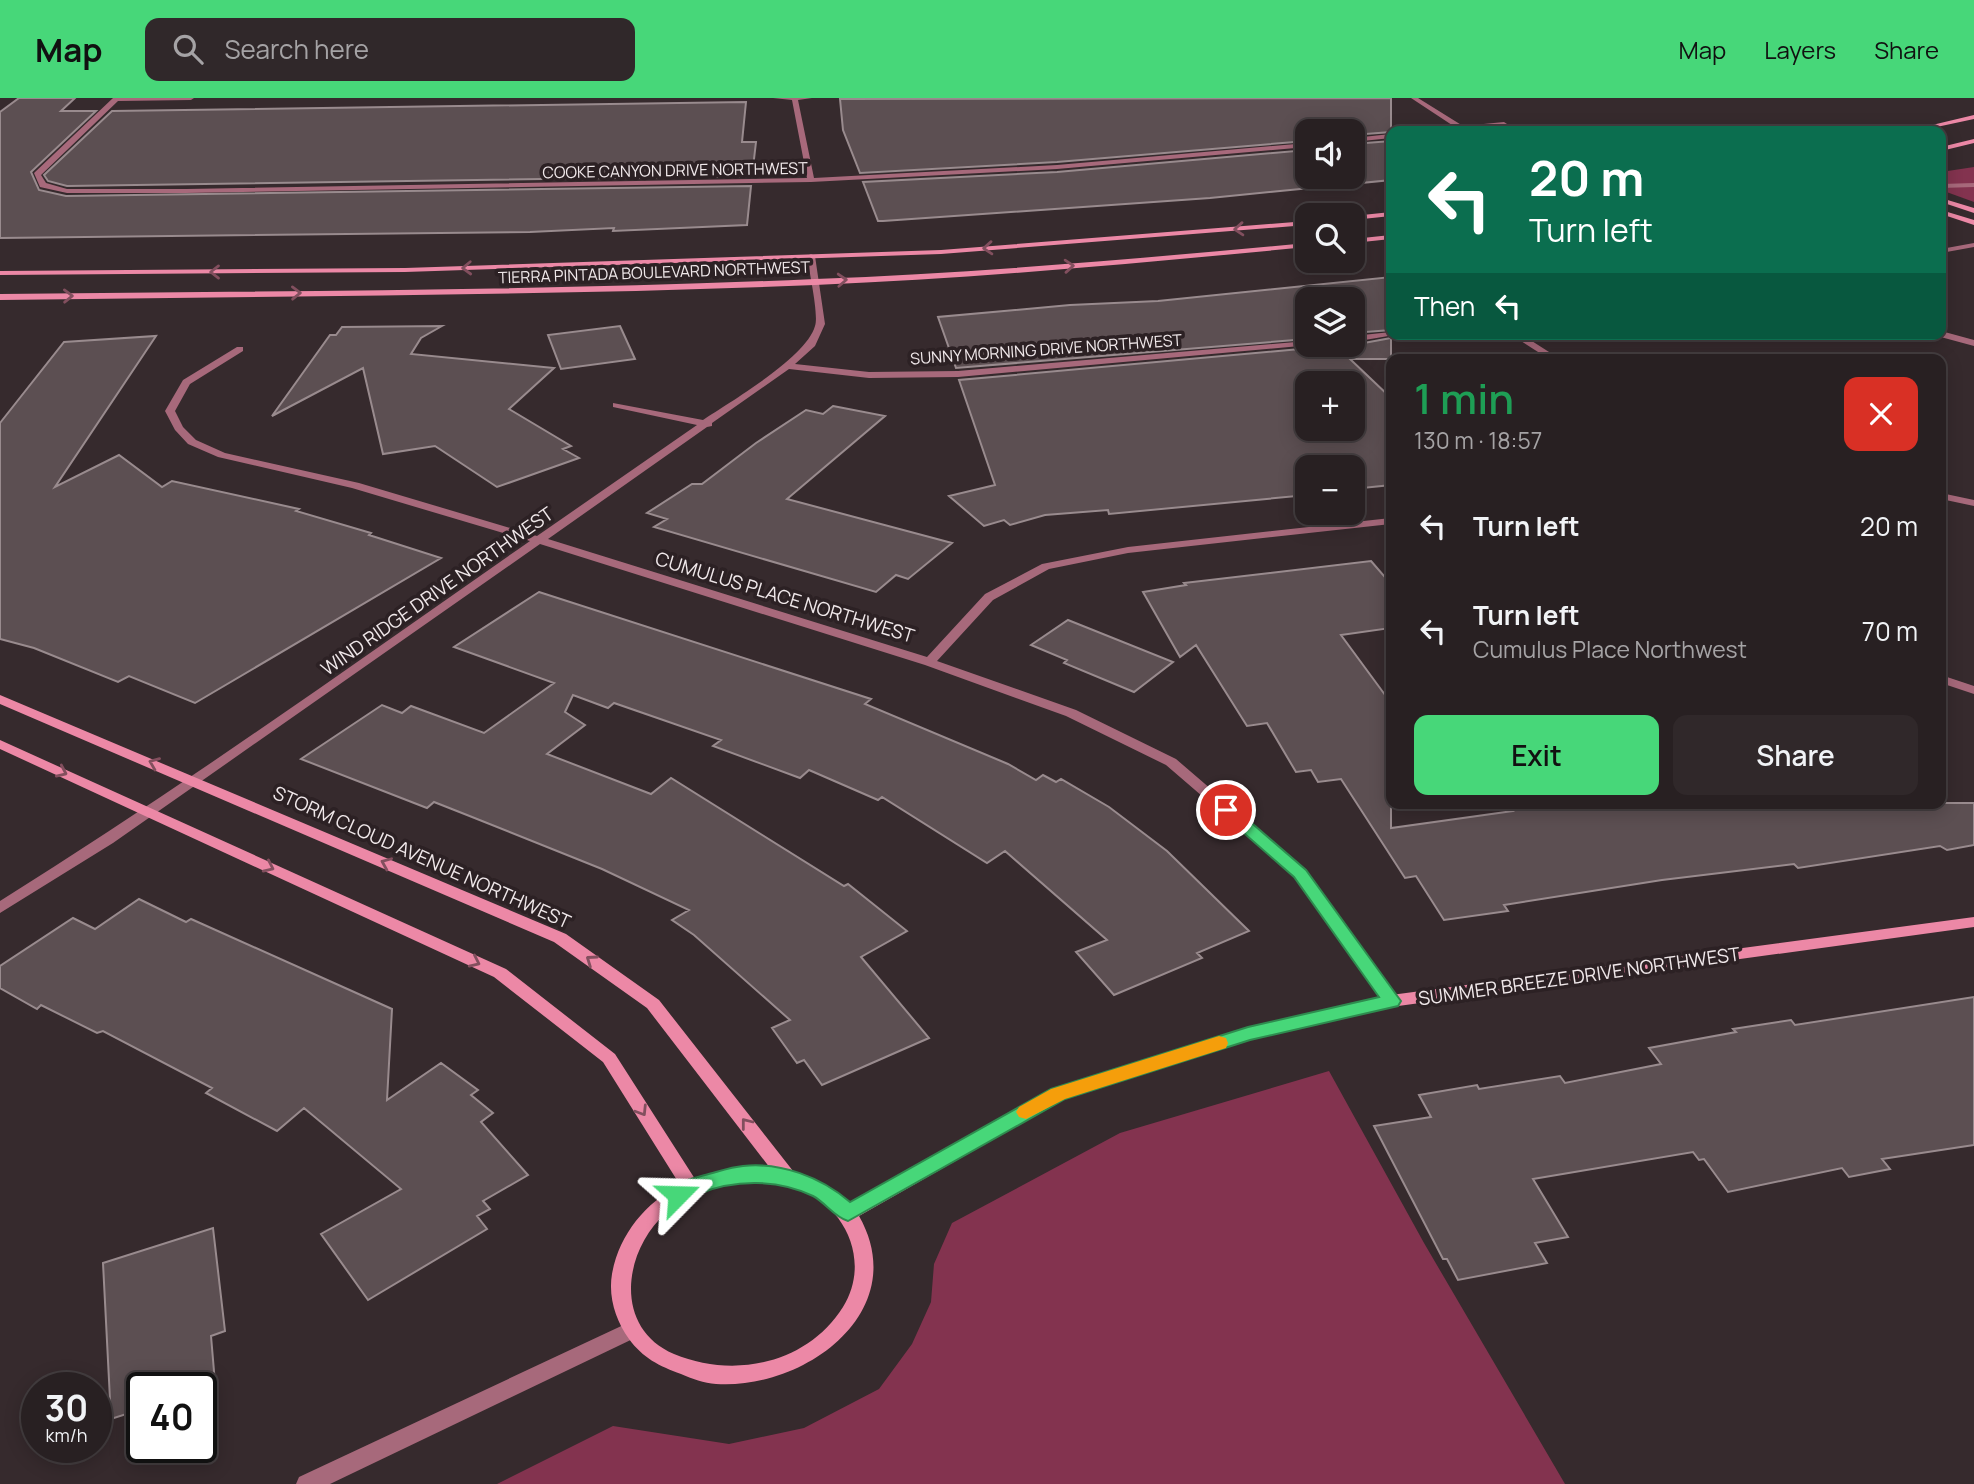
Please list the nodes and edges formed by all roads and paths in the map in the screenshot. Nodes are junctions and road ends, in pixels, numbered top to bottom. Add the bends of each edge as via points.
1 (116, 98) edge
2 (191, 98) edge
3 (776, 98) edge
4 (809, 98) edge
5 (1414, 98) edge
6 (795, 99) edge
7 (1974, 117) edge
8 (1504, 124) dead end
9 (1458, 126) edge
10 (1482, 126) edge
11 (1933, 126) edge
12 (1386, 137) edge
13 (1365, 139) edge
14 (1974, 141) edge
15 (1295, 146) edge
16 (1946, 148) edge
17 (811, 180) junction
18 (1974, 185) edge
19 (1946, 186) edge
20 (1946, 202) edge
21 (1974, 211) edge
22 (1946, 214) edge
23 (1386, 215) edge
24 (1365, 217) edge
25 (1974, 223) edge
26 (1295, 224) edge
27 (1386, 238) edge
28 (1365, 240) edge
29 (1974, 245) edge
30 (1295, 247) edge
31 (1946, 250) edge
32 (811, 256) junction
33 (0, 273) edge
34 (816, 282) junction
35 (0, 297) edge
36 (1386, 335) edge
37 (1946, 336) edge
38 (1365, 338) edge
39 (1524, 340) edge
40 (1974, 343) edge
41 (1295, 345) edge
42 (240, 349) dead end
43 (1548, 354) edge
44 (787, 366) junction
45 (616, 405) dead end
46 (708, 424) junction
47 (1946, 497) edge
48 (1974, 503) edge
49 (1386, 522) edge
50 (540, 540) junction
51 (929, 662) junction
52 (1946, 681) edge
53 (1974, 690) edge
54 (0, 699) edge
55 (0, 744) edge
56 (195, 780) junction
57 (149, 811) junction
58 (0, 908) edge
59 (1974, 922) edge
60 (1391, 1001) junction
61 (788, 1177) junction
62 (691, 1187) junction
63 (848, 1213) junction
64 (632, 1330) junction
65 (307, 1484) edge

1 - 2 street
1 - 17 street, COOKE CANYON DRIVE NORTHWEST via 37,175 43,185 67,191 186,191
3 - 6 street
4 - 6 street
5 - 9 street
6 - 17 street
7 - 11 main road
8 - 10 street
12 - 13 street
14 - 16 main road
15 - 17 street, COOKE CANYON DRIVE NORTHWEST via 1057,167
18 - 19 street
20 - 21 main road
22 - 25 main road
23 - 24 main road
26 -> 32 main road, TIERRA PINTADA BOULEVARD NORTHWEST via 941,252
27 - 28 main road
29 - 31 street
34 -> 30 main road, TIERRA PINTADA BOULEVARD NORTHWEST
32 -> 33 main road, TIERRA PINTADA BOULEVARD NORTHWEST via 405,270
32 - 34 street, WIND RIDGE DRIVE NORTHWEST
35 -> 34 main road, TIERRA PINTADA BOULEVARD NORTHWEST
34 - 44 street, WIND RIDGE DRIVE NORTHWEST via 821,324 812,344
36 - 38 street
37 - 40 street
39 - 43 street
41 - 44 street, SUNNY MORNING DRIVE NORTHWEST via 958,374 869,375
42 - 50 street, CUMULUS PLACE NORTHWEST via 186,382 170,411 192,442
44 - 46 street, WIND RIDGE DRIVE NORTHWEST
45 - 46 street
46 - 50 street, WIND RIDGE DRIVE NORTHWEST
47 - 48 street
49 - 51 street via 1128,550 1046,566 989,597
50 - 51 street, CUMULUS PLACE NORTHWEST
50 - 56 street, WIND RIDGE DRIVE NORTHWEST
51 - 60 street, CUMULUS PLACE NORTHWEST via 1070,713 1171,762 1300,873
52 - 53 street
56 -> 54 main road, STORM CLOUD AVENUE NORTHWEST
55 -> 57 main road
56 - 57 street, WIND RIDGE DRIVE NORTHWEST
61 -> 56 main road, STORM CLOUD AVENUE NORTHWEST via 653,1004 560,938
57 - 58 street, WIND RIDGE DRIVE NORTHWEST
57 -> 62 main road via 500,973 609,1058
59 - 60 main road, SUMMER BREEZE DRIVE NORTHWEST
60 - 63 main road, SUMMER BREEZE DRIVE NORTHWEST via 1248,1033 1058,1094
61 - 62 main road via 743,1174
61 - 63 main road via 824,1192
62 - 64 main road via 639,1229 622,1264 619,1290
63 - 64 main road via 858,1230 865,1260 860,1294 841,1326 800,1358 761,1373 713,1375 663,1359
64 - 65 street

